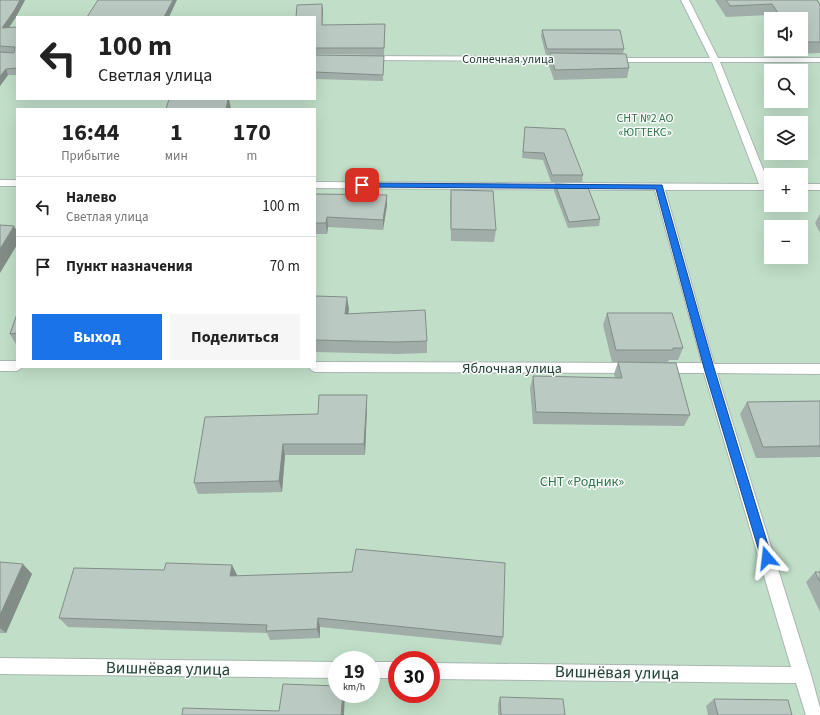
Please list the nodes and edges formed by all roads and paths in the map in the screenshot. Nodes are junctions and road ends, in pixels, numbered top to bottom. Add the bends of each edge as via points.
1 (685, 0) edge
2 (363, 58) edge
3 (571, 59) edge
4 (603, 60) edge
5 (715, 60) junction
6 (820, 60) edge
7 (764, 177) edge
8 (0, 183) edge
9 (16, 183) edge
10 (316, 185) edge
11 (659, 187) junction
12 (764, 187) edge
13 (808, 187) edge
14 (820, 187) edge
15 (0, 366) edge
16 (16, 366) edge
17 (316, 367) edge
18 (709, 368) junction
19 (820, 369) edge
20 (0, 666) edge
21 (328, 670) edge
22 (440, 671) edge
23 (802, 675) junction
24 (814, 715) edge

1 - 5 street
2 - 3 street, Солнечная улица
4 - 5 street
5 - 6 street
5 - 7 street
8 - 9 street
10 - 11 street
11 - 12 street
11 - 18 street
13 - 14 street
15 - 16 street
17 - 18 street, Яблочная улица
18 - 19 street, Яблочная улица
18 - 23 street
20 - 21 street, Вишнёвая улица
22 - 23 street, Вишнёвая улица
23 - 24 street

